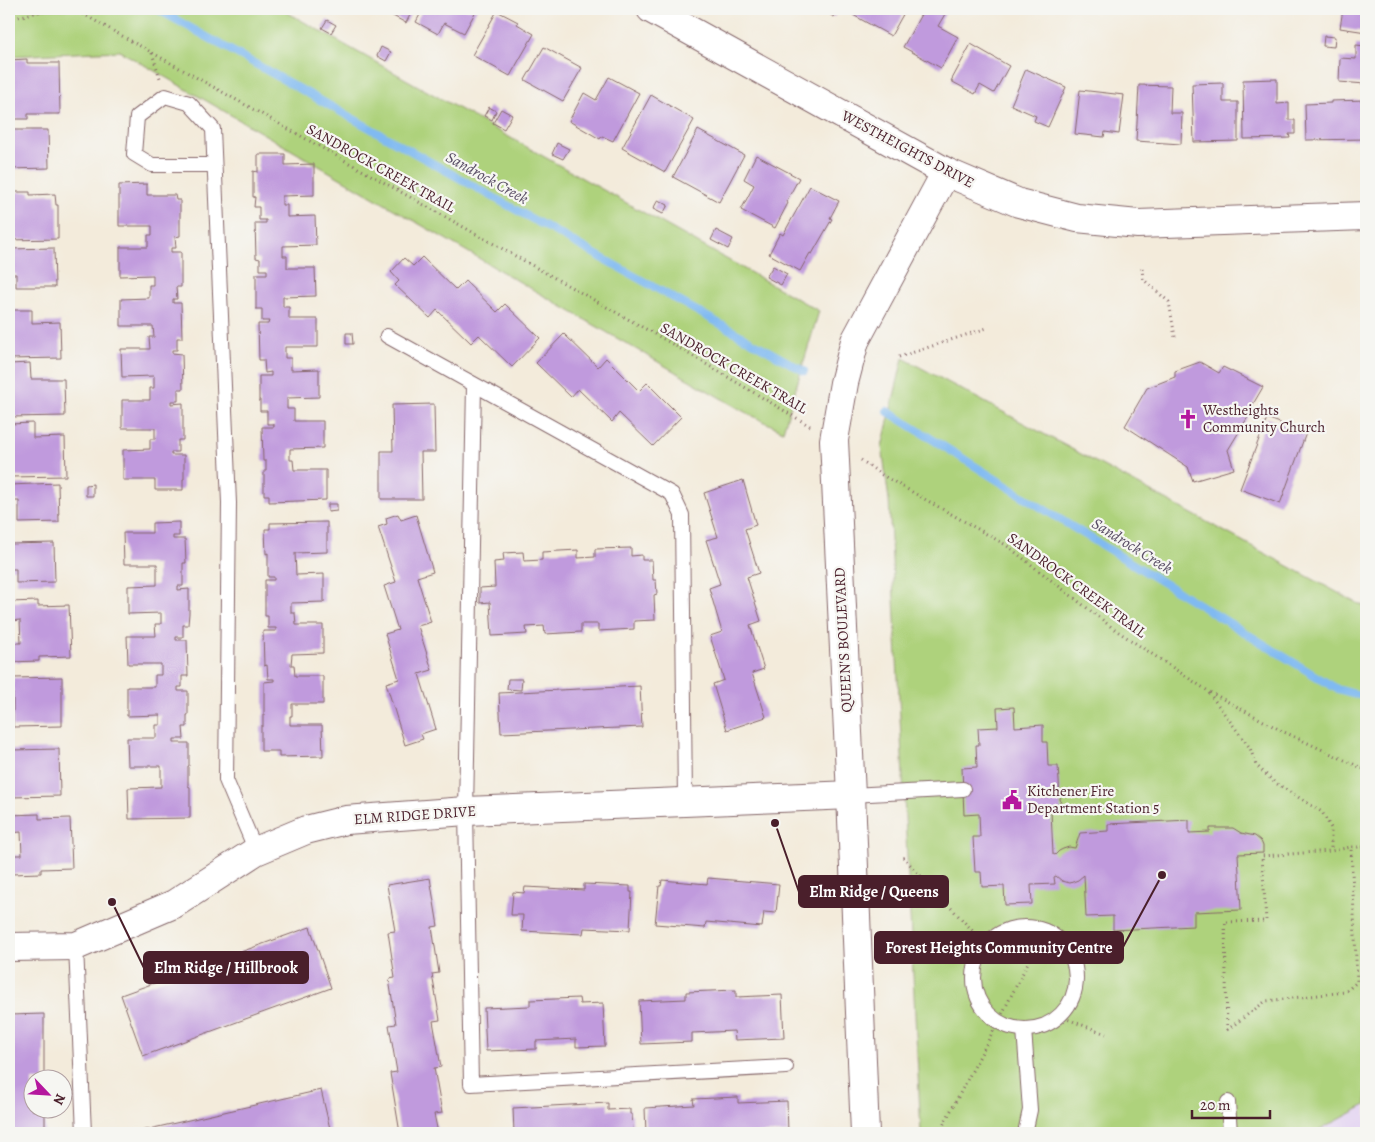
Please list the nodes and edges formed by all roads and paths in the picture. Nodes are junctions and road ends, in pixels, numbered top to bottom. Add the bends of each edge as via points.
1 (51, 9) edge
2 (74, 9) edge
3 (651, 9) edge
4 (9, 19) edge
5 (152, 52) junction
6 (165, 96) junction
7 (213, 165) junction
8 (946, 172) junction
9 (1366, 216) edge
10 (1142, 268) dead end
11 (987, 328) dead end
12 (387, 336) dead end
13 (1174, 336) dead end
14 (899, 356) dead end
15 (474, 385) junction
16 (834, 440) junction
17 (1208, 692) junction
18 (1366, 770) edge
19 (963, 789) dead end
20 (851, 795) junction
21 (685, 802) junction
22 (466, 811) junction
23 (1351, 847) junction
24 (1366, 847) edge
25 (1331, 850) junction
26 (256, 851) junction
27 (902, 857) dead end
28 (1044, 931) junction
29 (986, 945) junction
30 (76, 946) junction
31 (9, 948) edge
32 (1059, 1016) junction
33 (998, 1022) junction
34 (1024, 1029) junction
35 (1106, 1034) dead end
36 (786, 1067) dead end
37 (1228, 1102) dead end
38 (84, 1133) edge
39 (865, 1133) edge
40 (939, 1133) edge
41 (1025, 1133) edge
42 (1230, 1133) edge

1 - 4 path
2 - 5 path, SANDROCK CREEK TRAIL
3 - 8 street, WESTHEIGHTS DRIVE
5 - 6 path
5 - 16 path, SANDROCK CREEK TRAIL via 669,342
6 - 7 lane via 189,103 212,129
6 - 7 lane via 137,117 134,154 152,165
7 - 26 lane via 228,503 226,780
8 - 9 street, WESTHEIGHTS DRIVE via 1019,203 1077,218 1138,224
8 - 16 street, QUEEN'S BOULEVARD via 855,341
10 - 13 path via 1143,278 1169,302
11 - 14 path
12 - 15 lane
15 - 21 lane via 672,494 682,515
15 - 22 lane
16 - 17 path, SANDROCK CREEK TRAIL via 882,475 1006,545 1114,628
16 - 20 street, QUEEN'S BOULEVARD
17 - 18 path, SANDROCK CREEK TRAIL
17 - 25 path via 1250,748 1256,765 1274,782 1322,812 1331,828
19 - 20 lane
20 - 21 street, ELM RIDGE DRIVE
20 - 39 street, QUEEN'S BOULEVARD
21 - 22 street, ELM RIDGE DRIVE
22 - 26 street, ELM RIDGE DRIVE via 346,820 306,830
22 - 36 lane via 471,1084
23 - 24 path
23 - 25 path
23 - 25 path via 1357,982 1346,992 1266,1001 1227,1030 1226,922 1266,921 1262,856
26 - 30 street, ELM RIDGE DRIVE via 174,904
27 - 29 path
28 - 29 lane via 1017,927 1000,933
28 - 32 lane via 1057,938 1069,951 1075,966 1076,984 1070,1003
28 - 33 path
29 - 33 lane via 977,960 974,980 978,997 987,1013
30 - 31 street, ELM RIDGE DRIVE
30 - 38 lane
32 - 34 lane via 1042,1026
32 - 35 path
33 - 34 lane
33 - 40 path
34 - 41 lane via 1030,1110
37 - 42 lane

